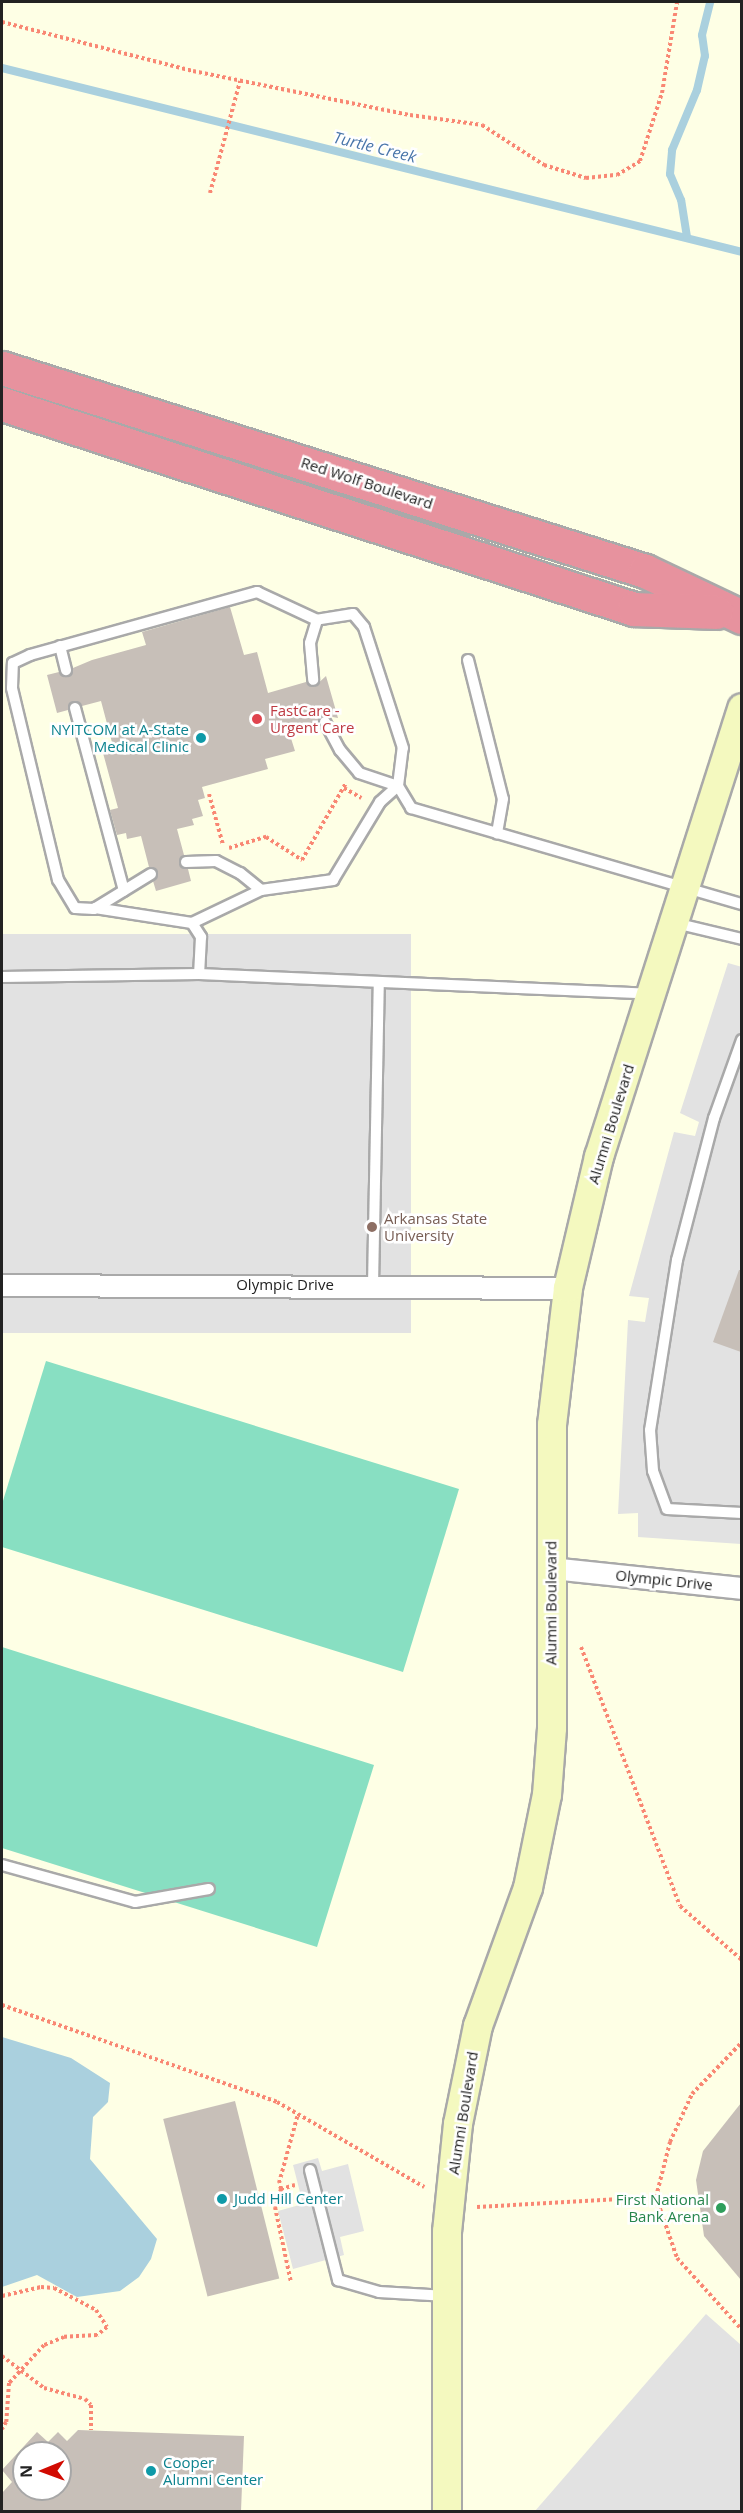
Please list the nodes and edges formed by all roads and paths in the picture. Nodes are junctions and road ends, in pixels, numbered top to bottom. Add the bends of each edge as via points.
1 (677, 2) edge
2 (2, 22) edge
3 (240, 81) junction
4 (210, 193) dead end
5 (2, 368) edge
6 (2, 404) edge
7 (734, 615) edge
8 (317, 620) junction
9 (60, 646) junction
10 (468, 660) dead end
11 (66, 670) dead end
12 (313, 680) dead end
13 (75, 708) dead end
14 (741, 708) edge
15 (325, 722) dead end
16 (355, 768) junction
17 (398, 786) junction
18 (209, 794) dead end
19 (497, 833) junction
20 (224, 849) junction
21 (214, 852) dead end
22 (186, 862) dead end
23 (151, 874) dead end
24 (685, 887) junction
25 (261, 890) junction
26 (124, 891) junction
27 (741, 904) edge
28 (95, 908) junction
29 (192, 922) junction
30 (675, 923) junction
31 (741, 939) edge
32 (199, 974) junction
33 (2, 976) edge
34 (379, 982) junction
35 (651, 994) junction
36 (741, 1040) edge
37 (2, 1285) edge
38 (373, 1285) junction
39 (568, 1288) junction
40 (741, 1513) edge
41 (551, 1568) junction
42 (741, 1588) edge
43 (580, 1645) dead end
44 (2, 1865) edge
45 (209, 1889) dead end
46 (741, 1960) edge
47 (2, 2005) edge
48 (741, 2042) edge
49 (298, 2114) junction
50 (310, 2170) dead end
51 (298, 2184) dead end
52 (281, 2189) junction
53 (427, 2189) dead end
54 (656, 2197) junction
55 (449, 2209) junction
56 (291, 2282) dead end
57 (2, 2296) edge
58 (447, 2296) junction
59 (741, 2330) edge
60 (2, 2356) edge
61 (21, 2369) junction
62 (2, 2429) edge
63 (91, 2430) dead end
64 (447, 2511) edge

1 - 3 path via 662,93 640,161 617,175 586,178 544,165 482,125
2 - 3 path
3 - 4 path
5 - 7 highway, Red Wolf Boulevard via 645,571
6 - 7 highway, Red Wolf Boulevard via 634,609
8 - 9 lane via 257,592
8 - 12 lane via 310,643
8 - 17 lane via 353,614 364,627 403,748
9 - 11 lane
9 - 28 lane via 13,663 12,688 58,880 75,908
10 - 19 lane via 503,799
13 - 26 lane
14 - 24 street, Alumni Boulevard
15 - 16 lane via 339,750
16 - 17 lane
16 - 20 path via 302,860 266,837
17 - 19 lane via 411,808
17 - 25 lane via 380,802 333,880
18 - 20 path
19 - 24 lane
20 - 21 path
22 - 25 lane via 216,861
23 - 26 lane
24 - 27 lane
24 - 30 street, Alumni Boulevard
25 - 29 lane
26 - 28 lane
28 - 29 lane
29 - 32 lane via 201,937
30 - 31 lane
30 - 35 street, Alumni Boulevard
32 - 33 lane
32 - 34 lane
34 - 35 lane
34 - 38 lane
35 - 39 street, Alumni Boulevard via 599,1158
36 - 40 lane via 714,1118 677,1260 650,1430 653,1471 668,1509
37 - 38 street, Olympic Drive
38 - 39 street, Olympic Drive
39 - 41 street, Alumni Boulevard via 552,1425
41 - 42 street, Olympic Drive
41 - 55 street, Alumni Boulevard via 552,1728 547,1795 528,1888 467,2067
43 - 46 path via 680,1906
44 - 45 lane via 135,1902
47 - 49 path via 211,2076
48 - 54 path via 692,2094 670,2142
49 - 52 path
49 - 53 path
50 - 58 lane via 338,2280 379,2292
51 - 52 path
52 - 56 path via 274,2207
54 - 55 path
54 - 59 path via 677,2258
55 - 58 street, Alumni Boulevard
57 - 61 path via 34,2288 54,2288 96,2310 107,2323 104,2332 97,2336 64,2337 44,2345
58 - 64 street, Alumni Boulevard
60 - 61 path
61 - 62 path via 9,2383
61 - 63 path via 44,2388 69,2391 85,2399 91,2405

